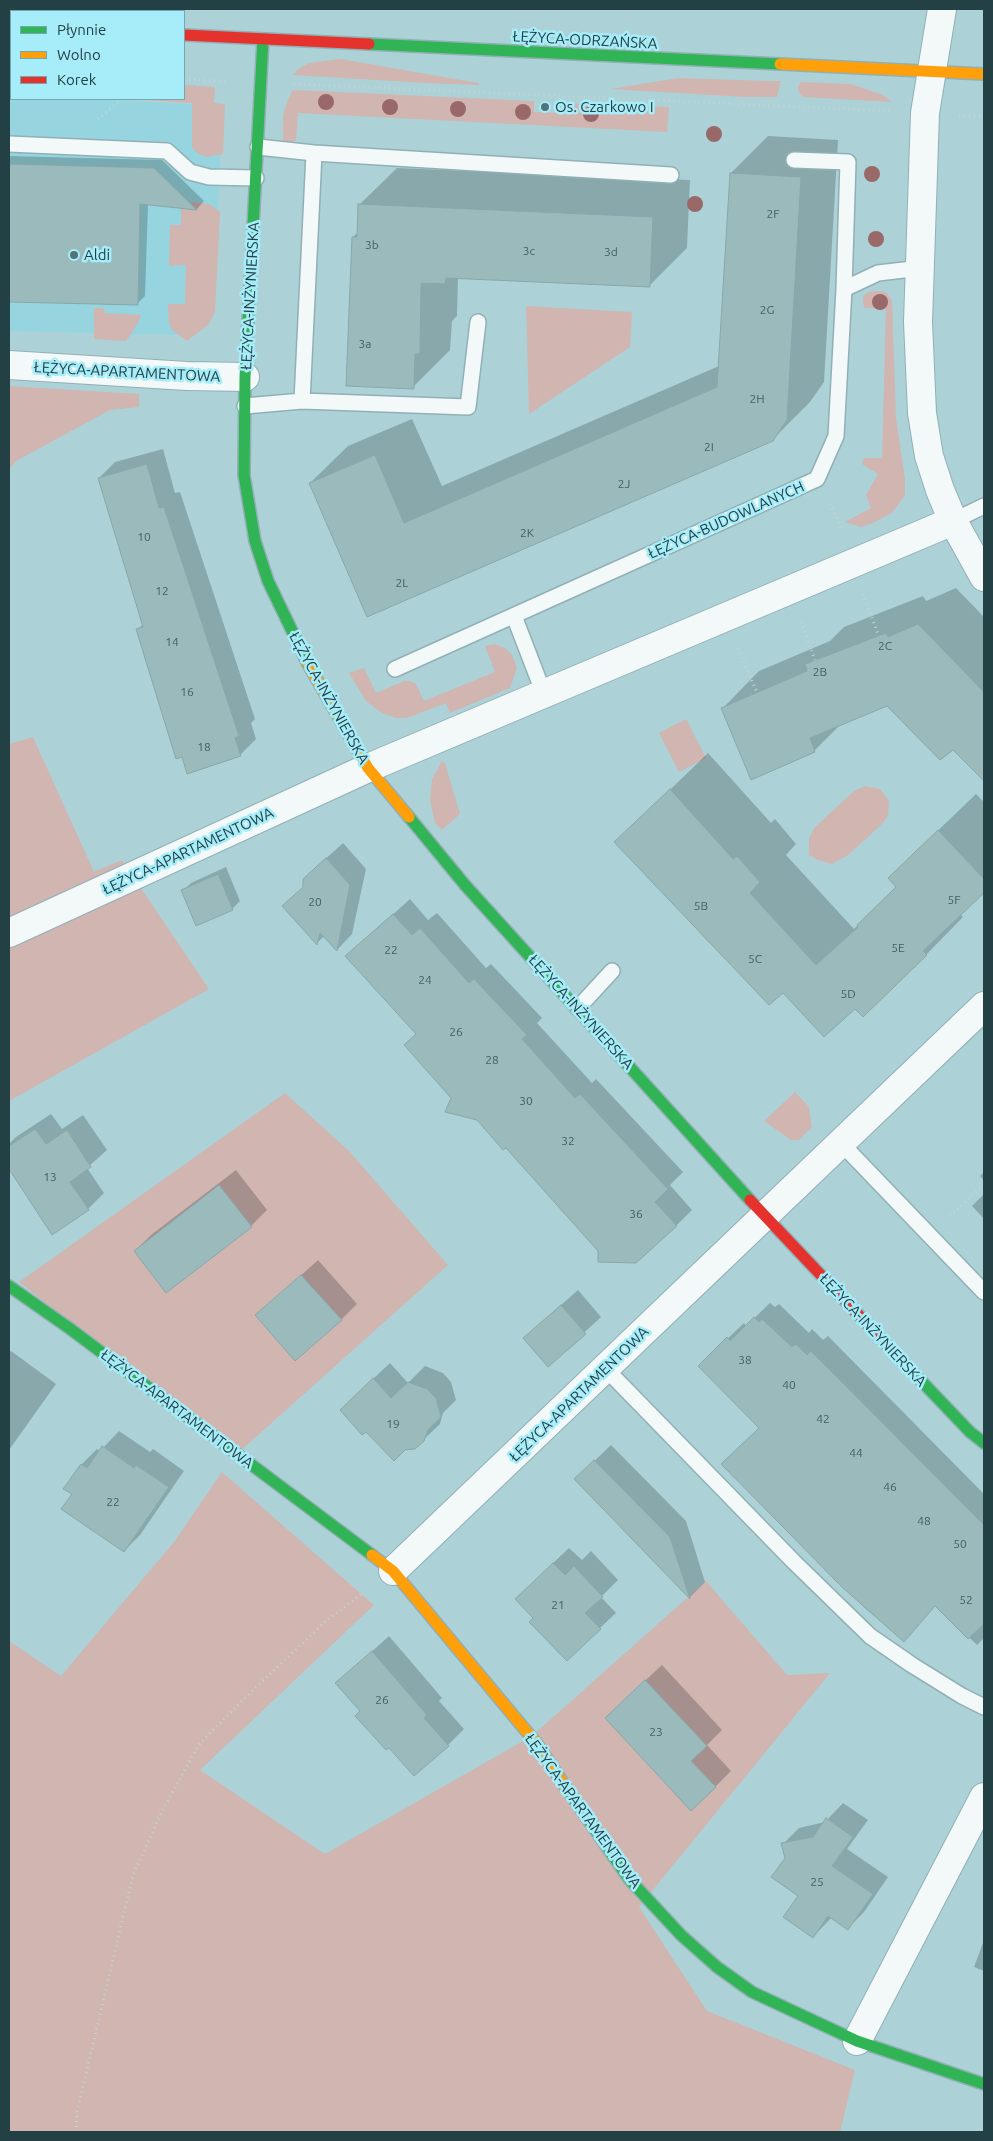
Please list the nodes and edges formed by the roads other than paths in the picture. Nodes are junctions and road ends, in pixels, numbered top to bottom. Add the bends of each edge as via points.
1 (942, 9) edge
2 (185, 35) edge
3 (263, 39) junction
4 (934, 71) junction
5 (984, 74) edge
6 (9, 144) edge
7 (258, 147) junction
8 (314, 153) junction
9 (794, 160) dead end
10 (671, 175) dead end
11 (256, 178) junction
12 (921, 268) junction
13 (844, 289) junction
14 (478, 322) dead end
15 (9, 365) edge
16 (245, 377) junction
17 (302, 400) junction
18 (245, 406) junction
19 (984, 506) edge
20 (953, 521) junction
21 (984, 577) edge
22 (514, 616) junction
23 (395, 669) dead end
24 (544, 694) junction
25 (368, 768) junction
26 (9, 933) edge
27 (612, 972) dead end
28 (984, 1006) edge
29 (578, 1008) junction
30 (840, 1142) junction
31 (764, 1215) junction
32 (9, 1286) edge
33 (984, 1292) edge
34 (606, 1369) junction
35 (984, 1443) edge
36 (393, 1571) junction
37 (984, 1707) edge
38 (984, 1797) edge
39 (857, 2041) junction
40 (984, 2084) edge

1 - 4 street
2 - 3 street, ŁĘŻYCA-ODRZAŃSKA
3 - 4 street, ŁĘŻYCA-ODRZAŃSKA
3 - 7 street, ŁĘŻYCA-INŻYNIERSKA
4 - 5 street, ŁĘŻYCA-ODRZAŃSKA
4 - 12 street via 926,113
6 - 11 lane via 167,151 190,172 209,177
7 - 8 lane
7 - 11 street, ŁĘŻYCA-INŻYNIERSKA
8 - 10 lane
8 - 17 lane
9 - 13 lane, ŁĘŻYCA-BUDOWLANYCH via 848,162
11 - 16 street, ŁĘŻYCA-INŻYNIERSKA
12 - 13 lane via 878,273
12 - 20 street via 918,322 922,412 930,456
13 - 22 lane, ŁĘŻYCA-BUDOWLANYCH via 836,436 817,479
14 - 17 lane via 468,407
15 - 16 street, ŁĘŻYCA-APARTAMENTOWA
16 - 18 street, ŁĘŻYCA-INŻYNIERSKA
17 - 18 lane
18 - 25 street, ŁĘŻYCA-INŻYNIERSKA via 244,476 255,541 268,581 320,687
19 - 20 lane
20 - 21 street
20 - 24 street
22 - 23 lane, ŁĘŻYCA-BUDOWLANYCH
22 - 24 lane
24 - 25 street
25 - 26 street, ŁĘŻYCA-APARTAMENTOWA
25 - 29 street, ŁĘŻYCA-INŻYNIERSKA via 465,886
27 - 29 lane
28 - 30 street
29 - 31 street, ŁĘŻYCA-INŻYNIERSKA
30 - 31 street
30 - 33 lane
31 - 34 street, ŁĘŻYCA-APARTAMENTOWA
31 - 35 street, ŁĘŻYCA-INŻYNIERSKA
32 - 36 street, ŁĘŻYCA-APARTAMENTOWA
34 - 36 street, ŁĘŻYCA-APARTAMENTOWA
34 - 37 lane via 870,1636
36 - 39 street, ŁĘŻYCA-APARTAMENTOWA via 537,1744 629,1879 681,1935 716,1967 752,1992
38 - 39 street
39 - 40 street, ŁĘŻYCA-APARTAMENTOWA

